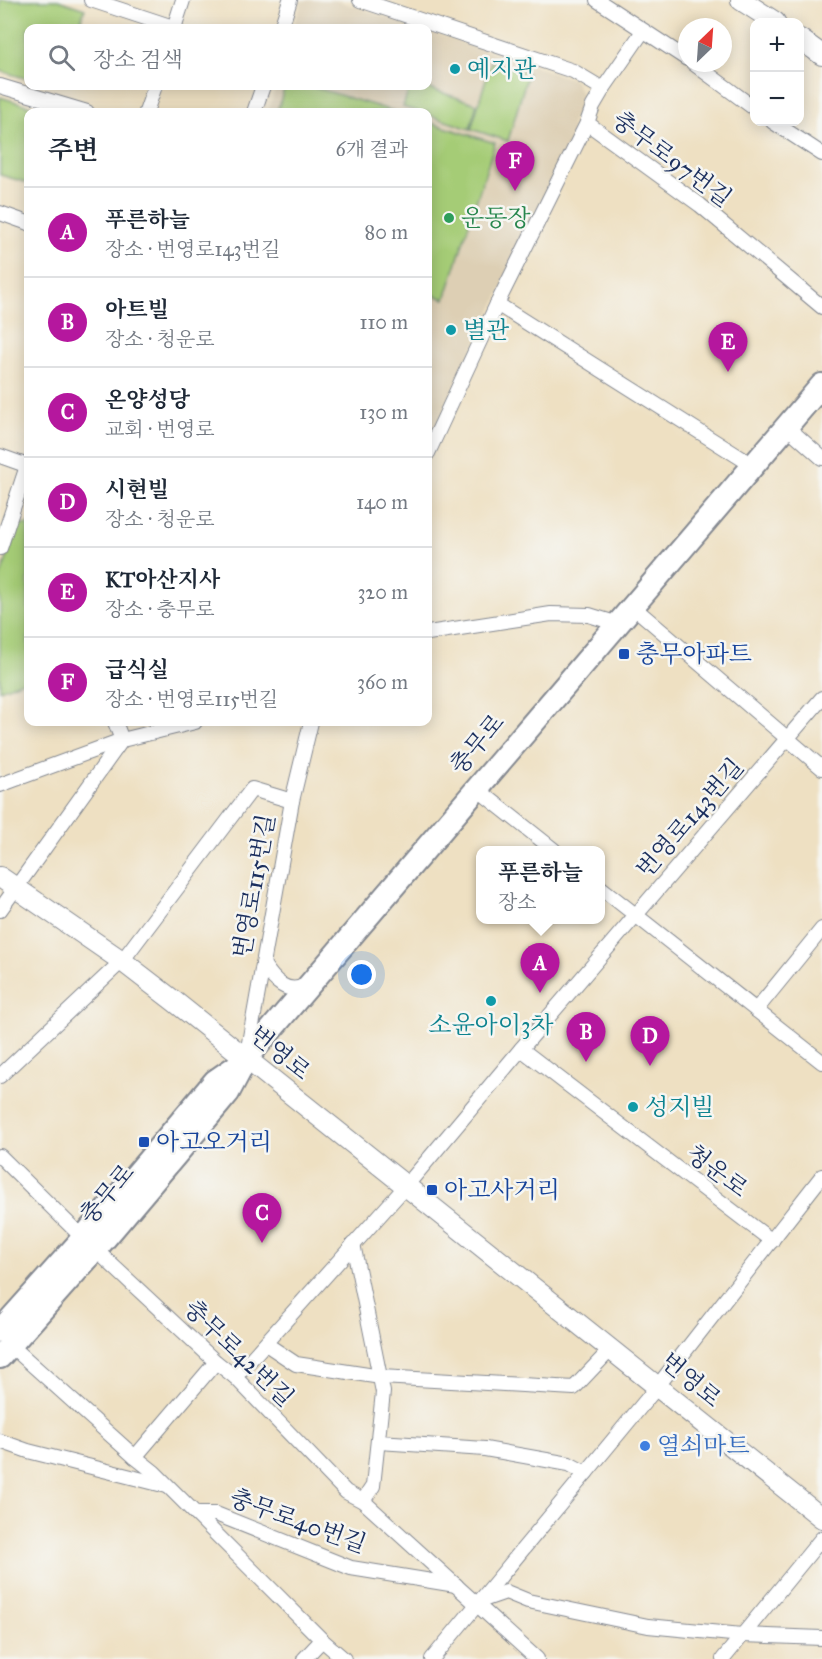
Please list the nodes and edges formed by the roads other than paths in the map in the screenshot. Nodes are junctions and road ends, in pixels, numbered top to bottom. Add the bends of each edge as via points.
1 (91, 0) edge
2 (183, 0) edge
3 (290, 0) edge
4 (360, 0) edge
5 (597, 0) edge
6 (741, 0) edge
7 (769, 18) edge
8 (162, 24) edge
9 (175, 24) edge
10 (282, 24) edge
11 (644, 31) junction
12 (804, 42) edge
13 (678, 53) edge
14 (822, 55) edge
15 (705, 72) edge
16 (0, 86) edge
17 (603, 89) junction
18 (154, 90) edge
19 (262, 90) edge
20 (750, 105) edge
21 (74, 108) edge
22 (147, 108) edge
23 (255, 108) edge
24 (586, 123) junction
25 (779, 126) edge
26 (822, 154) edge
27 (0, 213) edge
28 (24, 222) edge
29 (497, 304) junction
30 (822, 307) edge
31 (822, 385) edge
32 (786, 426) junction
33 (432, 444) edge
34 (0, 456) edge
35 (822, 458) edge
36 (752, 465) junction
37 (24, 470) edge
38 (24, 480) edge
39 (0, 548) edge
40 (631, 605) junction
41 (615, 623) junction
42 (432, 632) edge
43 (822, 698) edge
44 (117, 726) edge
45 (179, 726) edge
46 (310, 726) edge
47 (788, 739) junction
48 (122, 740) junction
49 (822, 768) edge
50 (0, 785) edge
51 (476, 788) junction
52 (292, 801) junction
53 (549, 846) edge
54 (0, 877) edge
55 (17, 888) junction
56 (605, 891) edge
57 (0, 910) edge
58 (636, 915) junction
59 (822, 929) edge
60 (122, 960) junction
61 (263, 964) junction
62 (314, 979) junction
63 (756, 1010) junction
64 (521, 1049) junction
65 (246, 1059) junction
66 (822, 1062) edge
67 (0, 1076) edge
68 (0, 1156) edge
69 (822, 1176) edge
70 (406, 1186) junction
71 (772, 1241) junction
72 (89, 1244) junction
73 (353, 1244) junction
74 (2, 1342) edge
75 (266, 1344) junction
76 (611, 1349) junction
77 (216, 1362) junction
78 (235, 1377) junction
79 (381, 1377) junction
80 (657, 1387) junction
81 (0, 1441) edge
82 (379, 1442) junction
83 (135, 1457) junction
84 (586, 1473) junction
85 (169, 1487) junction
86 (363, 1502) junction
87 (196, 1514) junction
88 (822, 1518) edge
89 (822, 1538) edge
90 (456, 1585) junction
91 (479, 1603) junction
92 (742, 1635) junction
93 (822, 1638) edge
94 (322, 1640) junction
95 (304, 1659) edge
96 (344, 1659) edge
97 (432, 1659) edge
98 (537, 1659) edge
99 (723, 1659) edge

1 - 8 street
2 - 9 street
3 - 10 street
4 - 17 street, 충무로97번길 via 573,71
5 - 11 street
6 - 7 street
11 - 13 street
11 - 17 street
12 - 14 street
15 - 20 street
16 - 21 street
17 - 24 street, 충무로97번길
18 - 22 street
19 - 23 street
24 - 29 street
24 - 30 street, 충무로97번길 via 700,205
25 - 26 street
27 - 28 street
29 - 33 street
29 - 36 street
31 - 32 main road, 충무로
32 - 35 street
32 - 36 main road, 충무로
34 - 37 street
36 - 40 main road, 충무로
38 - 39 street
40 - 41 main road, 충무로
40 - 47 street
41 - 42 street via 589,615 550,614
41 - 51 main road, 충무로
43 - 47 street, 번영로143번길
44 - 48 street
45 - 48 street
46 - 52 street, 번영로115번길
47 - 49 street
47 - 58 street, 번영로143번길
48 - 50 street
48 - 55 street
51 - 53 street
51 - 62 main road, 충무로
52 - 60 street via 252,789
52 - 61 street, 번영로115번길
54 - 55 street, 번영로
55 - 57 street
55 - 60 street, 번영로
56 - 58 street
58 - 63 street
58 - 64 street, 번영로143번길
59 - 63 street
60 - 65 street, 번영로
60 - 67 street
61 - 62 street via 284,988 300,989
61 - 65 street, 번영로115번길
62 - 65 main road, 충무로
63 - 66 street
64 - 70 street, 번영로143번길
64 - 71 street, 청운로
65 - 70 street, 번영로
65 - 72 main road, 충무로 via 215,1082
68 - 72 street, 충무로42번길
69 - 71 street
70 - 73 street
70 - 76 street, 번영로
71 - 80 street
72 - 74 main road, 충무로
72 - 77 street, 충무로42번길
73 - 75 street
73 - 79 street
74 - 83 street, 충무로40번길
75 - 78 street
75 - 79 street via 296,1364
76 - 79 street via 574,1388
76 - 80 street, 번영로
77 - 78 street, 충무로42번길
77 - 83 street
78 - 86 street, 충무로42번길 via 346,1492
79 - 82 street
80 - 84 street
80 - 88 street, 번영로
81 - 85 street via 28,1452
82 - 84 street via 485,1449 569,1464
82 - 86 street via 373,1486
83 - 85 street, 충무로40번길
84 - 91 street
85 - 87 street, 충무로40번길
86 - 90 street, 충무로42번길
87 - 90 street, 충무로40번길 via 216,1514 351,1568
87 - 94 street, 충무로40번길
89 - 92 street
90 - 91 street, 충무로42번길
91 - 92 street via 506,1592 528,1601 648,1626
91 - 97 street
91 - 98 street, 충무로42번길
92 - 93 street
92 - 99 street
94 - 95 street
94 - 96 street, 충무로40번길

